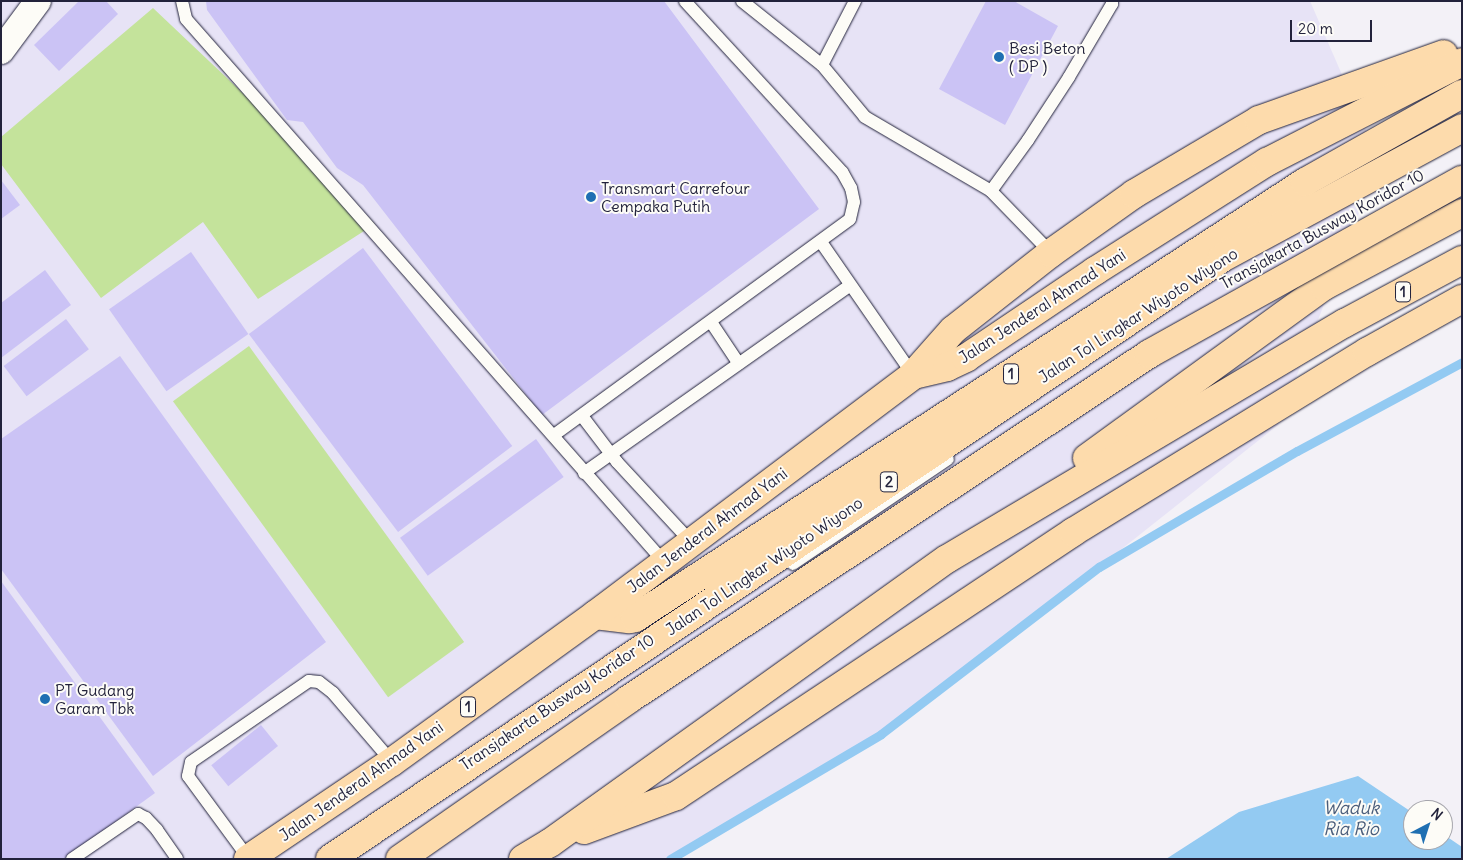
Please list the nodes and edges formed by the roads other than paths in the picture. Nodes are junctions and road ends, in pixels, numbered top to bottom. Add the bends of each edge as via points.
1 (38, 1) edge
2 (182, 1) edge
3 (685, 1) edge
4 (742, 1) edge
5 (855, 1) edge
6 (1112, 1) edge
7 (1, 51) edge
8 (1460, 52) edge
9 (822, 65) junction
10 (1462, 94) edge
11 (1462, 128) edge
12 (1462, 137) edge
13 (1462, 170) edge
14 (1462, 180) edge
15 (991, 191) junction
16 (1462, 213) edge
17 (820, 242) junction
18 (1051, 253) junction
19 (1462, 260) edge
20 (849, 286) junction
21 (1462, 299) edge
22 (711, 322) junction
23 (739, 364) junction
24 (913, 375) junction
25 (582, 416) junction
26 (1010, 417) dead end
27 (554, 436) junction
28 (960, 451) dead end
29 (610, 454) junction
30 (584, 473) junction
31 (690, 542) junction
32 (947, 559) junction
33 (664, 562) junction
34 (779, 573) dead end
35 (595, 615) junction
36 (590, 699) dead end
37 (392, 762) junction
38 (550, 843) junction
39 (72, 859) edge
40 (177, 859) edge
41 (249, 859) edge
42 (330, 859) edge
43 (352, 859) edge
44 (400, 859) edge
45 (407, 859) edge
46 (523, 859) edge

1 - 7 street
2 - 27 lane via 186,19
3 - 17 lane via 842,172 851,188 854,202 850,219
4 - 9 lane
5 - 9 lane
6 - 15 lane via 1069,77
8 - 18 highway via 1259,120 1134,194
8 - 24 highway, Jalan Jenderal Ahmad Yani / 1 via 1267,162 1095,271 966,358 947,367
9 - 15 lane via 865,117
10 - 35 highway, Jalan Jenderal Ahmad Yani / 1 via 1305,182 635,618
11 - 42 highway, Jalan Tol Lingkar Wiyoto Wiyono / 2 via 1222,258
12 - 26 lane, Transjakarta Busway Koridor 10 via 1224,270
13 - 45 lane, Transjakarta Busway Koridor 10 via 1235,295 1065,403 803,593
14 - 44 highway, 2, bridge via 1149,354 629,700
15 - 18 lane
16 - 32 highway, 1 via 1324,286
17 - 20 lane
17 - 22 lane
18 - 24 highway via 952,330
19 - 32 highway, 1 via 1345,323
20 - 23 lane
20 - 24 lane
21 - 38 highway via 1367,352 1073,532 676,796
22 - 23 lane
22 - 25 lane
23 - 29 lane
24 - 31 highway, Jalan Jenderal Ahmad Yani / 1
25 - 27 lane
25 - 29 lane
27 - 30 lane
28 - 34 lane
29 - 30 lane
29 - 31 lane
30 - 33 lane
31 - 33 highway, Jalan Jenderal Ahmad Yani / 1
32 - 38 highway, 1
33 - 35 highway, Jalan Jenderal Ahmad Yani / 1
35 - 37 highway, Jalan Jenderal Ahmad Yani / 1
36 - 43 lane, Transjakarta Busway Koridor 10
37 - 41 highway, Jalan Jenderal Ahmad Yani / 1
37 - 41 lane via 333,693 319,682 309,681 191,762 188,776
38 - 46 highway, 1
39 - 40 lane via 138,814 157,830

